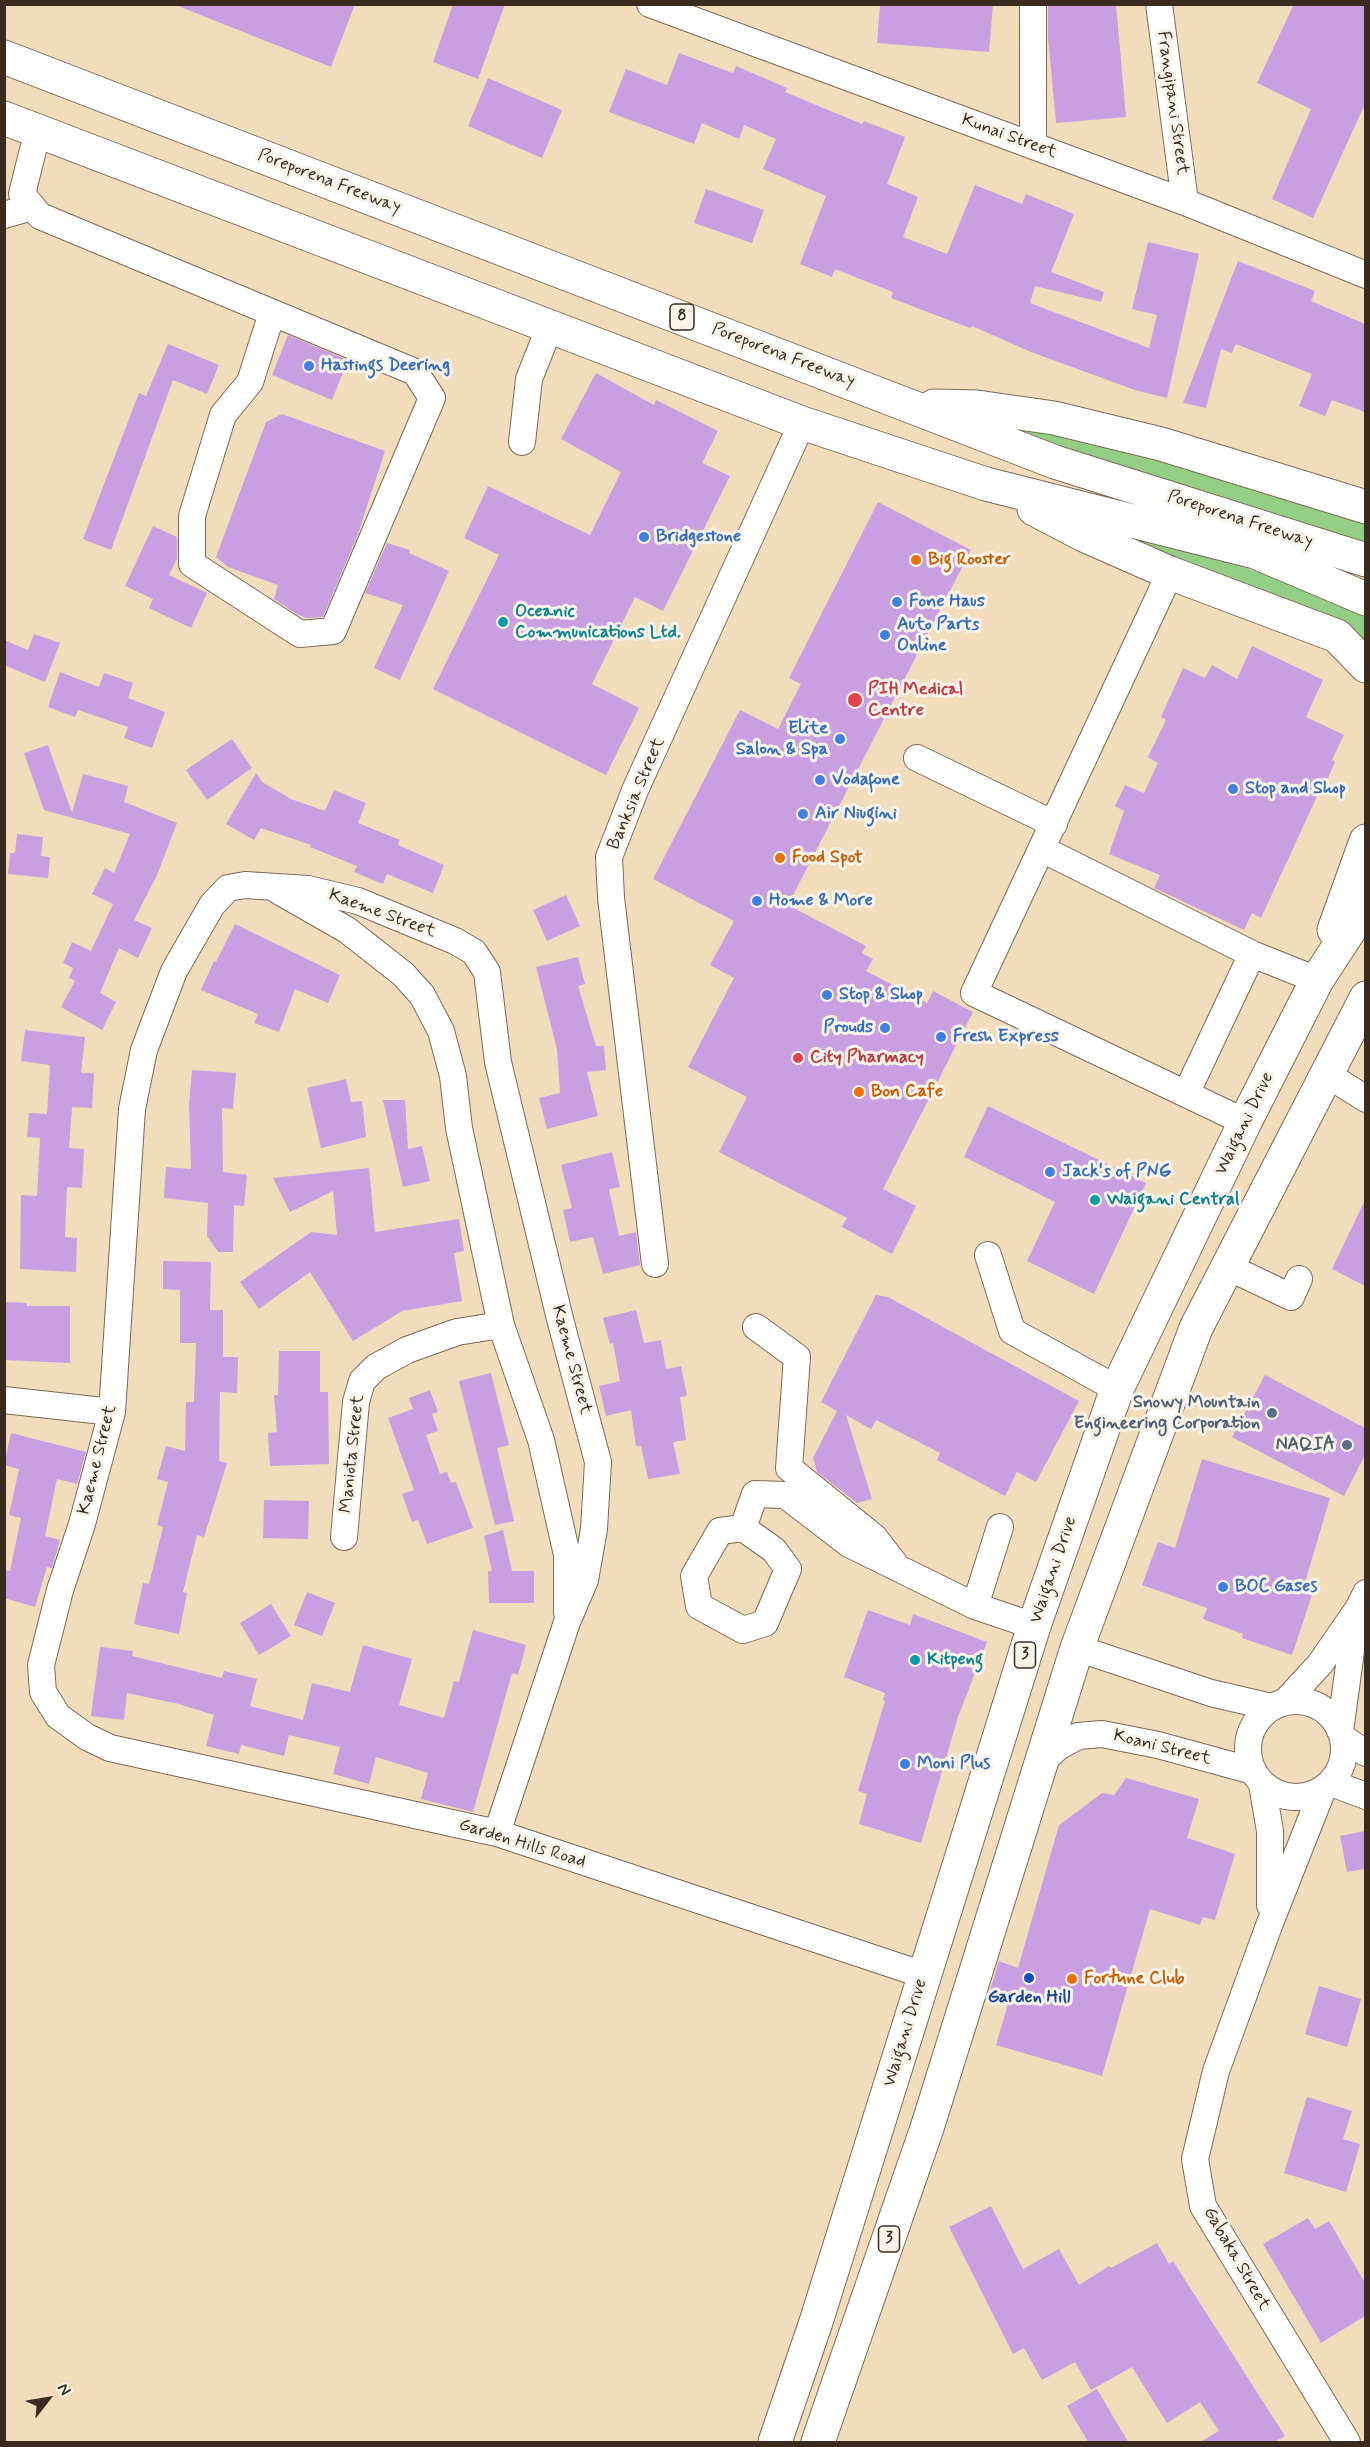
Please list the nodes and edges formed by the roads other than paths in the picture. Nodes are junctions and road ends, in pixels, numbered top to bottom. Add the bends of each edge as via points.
1 (650, 4) edge
2 (1033, 4) edge
3 (1159, 4) edge
4 (4, 57) edge
5 (4, 118) edge
6 (38, 130) junction
7 (1033, 146) junction
8 (1185, 202) junction
9 (32, 207) junction
10 (4, 215) edge
11 (1365, 275) edge
12 (272, 313) junction
13 (550, 326) junction
14 (911, 405) junction
15 (802, 423) junction
16 (522, 442) dead end
17 (986, 484) junction
18 (1365, 507) edge
19 (1365, 560) edge
20 (1170, 573) junction
21 (1365, 599) edge
22 (1365, 666) edge
23 (918, 758) dead end
24 (1054, 824) junction
25 (1365, 841) edge
26 (1042, 849) junction
27 (274, 889) junction
28 (1365, 905) edge
29 (1252, 954) junction
30 (1317, 980) junction
31 (1365, 998) edge
32 (1325, 1073) junction
33 (1186, 1094) junction
34 (1365, 1099) edge
35 (1245, 1122) junction
36 (988, 1255) dead end
37 (655, 1264) dead end
38 (1228, 1267) junction
39 (1299, 1279) dead end
40 (501, 1325) junction
41 (756, 1327) dead end
42 (1117, 1389) junction
43 (4, 1400) edge
44 (112, 1412) junction
45 (1000, 1527) dead end
46 (743, 1528) dead end
47 (345, 1537) dead end
48 (901, 1572) junction
49 (1361, 1601) edge
50 (975, 1605) junction
51 (567, 1622) junction
52 (1034, 1626) junction
53 (1077, 1648) junction
54 (1278, 1704) junction
55 (1342, 1734) junction
56 (110, 1748) joint
57 (1365, 1753) edge
58 (1041, 1762) junction
59 (1258, 1778) junction
60 (1327, 1786) junction
61 (1365, 1796) edge
62 (968, 1831) junction
63 (497, 1833) junction
64 (1270, 1923) junction
65 (924, 1975) junction
66 (927, 2128) junction
67 (816, 2322) junction
68 (837, 2388) junction
69 (775, 2442) edge
70 (789, 2442) edge
71 (818, 2442) edge
72 (1347, 2442) edge

1 - 7 street, Kunai Street
2 - 7 street
3 - 8 street, Frangipani Street
4 - 14 highway, Poreporena Freeway / 8
5 - 6 highway, Poreporena Freeway
6 - 9 street via 22,194
6 - 13 highway, Poreporena Freeway
7 - 8 street, Kunai Street
8 - 11 street, Kunai Street
9 - 10 street
9 - 12 street via 40,216
12 - 12 street via 415,372 432,398 333,631 300,634 192,564 192,516 223,415 250,382
13 - 15 highway, Poreporena Freeway
13 - 16 street via 529,379
14 - 18 highway via 977,407 1054,418 1161,444
14 - 19 highway, Poreporena Freeway / 8 via 1055,462
15 - 17 highway, Poreporena Freeway
15 - 37 street, Banksia Street via 636,788 609,857
17 - 20 highway via 1086,536
17 - 21 highway, Poreporena Freeway via 1255,552
20 - 22 highway via 1337,636
20 - 24 street
23 - 24 street
24 - 26 street
25 - 30 highway
26 - 29 street
26 - 33 street via 974,993
27 - 40 street via 347,930 403,974 422,995 441,1031
27 - 44 street, Kaeme Street via 245,885 228,888 212,905 174,971 144,1050 132,1109
27 - 51 street, Kaeme Street via 308,889 367,905 455,941 474,952 486,972 498,1062 598,1462 594,1529 585,1580
28 - 30 highway, Waigani Drive / 3
29 - 30 street
29 - 33 street
30 - 35 highway, Waigani Drive / 3
31 - 32 highway, 3
32 - 34 street
32 - 38 highway, 3
33 - 35 street
35 - 42 highway, Waigani Drive / 3
36 - 42 street via 1012,1331
38 - 39 street via 1290,1297
38 - 53 highway, 3 via 1196,1328
40 - 47 street, Maniota Street via 457,1332 406,1350 376,1367 362,1381 356,1402
40 - 51 street via 541,1440 567,1555
41 - 48 street via 796,1357 789,1468 874,1537
42 - 52 highway, Waigani Drive / 3
43 - 44 street
44 - 56 street, Kaeme Street via 41,1665 43,1692 58,1716
45 - 50 street
46 - 48 street via 755,1494 785,1495 849,1544
48 - 50 street
49 - 54 street via 1307,1680
49 - 55 street
50 - 52 street
51 - 63 street, Kaeme Street
52 - 62 highway, Waigani Drive / 3
53 - 54 street via 1211,1693
53 - 58 highway, 3
53 - 62 highway via 1060,1644 1043,1648 988,1813
54 - 55 street via 1307,1702 1318,1706
54 - 59 street via 1259,1717 1250,1736 1248,1758
55 - 57 street
55 - 60 street via 1341,1766
56 - 63 street, Garden Hills Road
58 - 59 street, Koani Street via 1078,1736 1102,1734 1158,1745
58 - 66 highway, 3
59 - 60 street via 1276,1793 1292,1798 1308,1796
59 - 64 street, Gabaka Street via 1268,1810
60 - 61 street
60 - 64 street, Gabaka Street
62 - 65 highway, Waigani Drive / 3
63 - 65 street, Garden Hills Road
64 - 72 street, Gabaka Street via 1216,2071 1195,2159 1203,2206
65 - 67 highway, Waigani Drive / 3
66 - 67 highway via 898,2160 842,2327 828,2329
66 - 68 highway, 3
67 - 69 highway, Waigani Drive / 3
68 - 70 highway via 824,2377 812,2376
68 - 71 highway, 3

